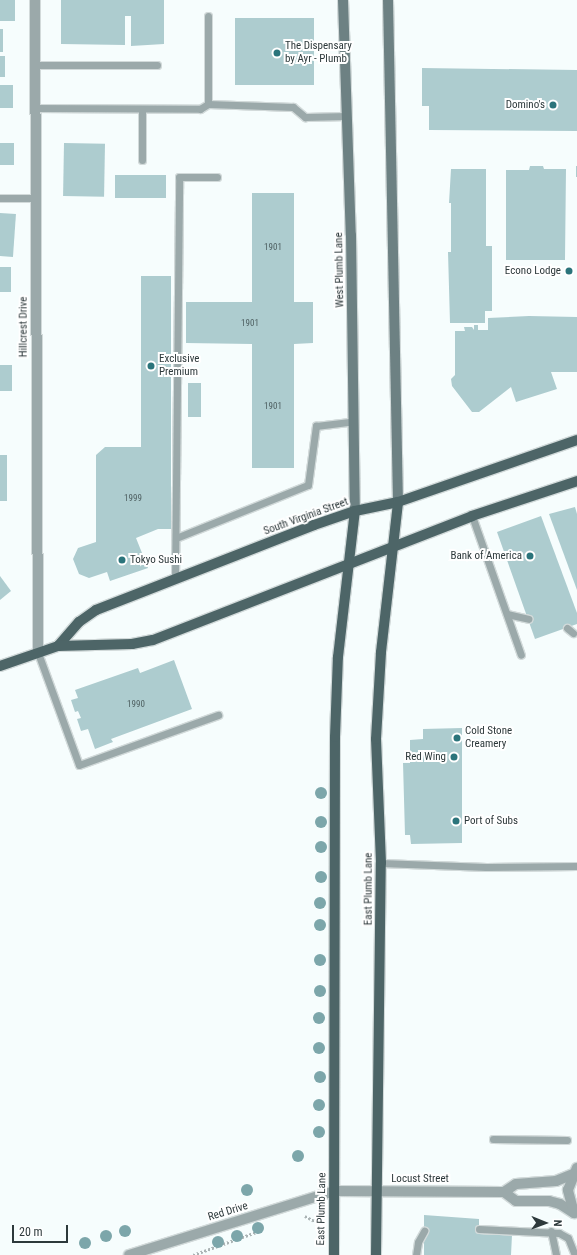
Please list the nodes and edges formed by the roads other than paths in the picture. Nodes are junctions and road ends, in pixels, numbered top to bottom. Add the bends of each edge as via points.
1 (36, 0) edge
2 (343, 0) edge
3 (388, 0) edge
4 (208, 16) dead end
5 (36, 65) junction
6 (157, 65) dead end
7 (208, 104) junction
8 (35, 108) junction
9 (142, 109) junction
10 (347, 116) junction
11 (142, 160) dead end
12 (217, 177) dead end
13 (0, 198) edge
14 (36, 198) junction
15 (354, 421) junction
16 (577, 440) edge
17 (577, 481) edge
18 (398, 502) junction
19 (355, 511) junction
20 (472, 516) junction
21 (176, 538) junction
22 (352, 540) joint
23 (392, 548) junction
24 (349, 564) junction
25 (175, 579) junction
26 (507, 614) junction
27 (528, 619) dead end
28 (567, 628) dead end
29 (573, 633) dead end
30 (58, 646) junction
31 (38, 653) junction
32 (521, 655) dead end
33 (0, 666) edge
34 (218, 715) dead end
35 (381, 863) junction
36 (577, 866) edge
37 (493, 1139) dead end
38 (567, 1140) dead end
39 (575, 1171) edge
40 (334, 1191) junction
41 (378, 1191) junction
42 (504, 1192) junction
43 (576, 1214) edge
44 (479, 1229) dead end
45 (424, 1231) dead end
46 (551, 1231) junction
47 (128, 1255) edge
48 (334, 1255) edge
49 (376, 1255) edge
50 (416, 1255) edge
51 (556, 1255) edge
52 (575, 1255) edge

1 - 5 street, Hillcrest Drive
2 - 10 main road, West Plumb Lane
3 - 18 main road
4 - 7 lane
5 - 6 lane
5 - 8 street, Hillcrest Drive
7 - 9 lane via 200,109
7 - 10 lane via 293,107 305,117
8 - 9 lane
8 - 14 street, Hillcrest Drive
9 - 11 lane
10 - 15 main road, West Plumb Lane
12 - 21 lane via 179,177
13 - 14 lane
14 - 31 street, Hillcrest Drive
15 - 19 main road, West Plumb Lane
15 - 21 lane via 316,426 308,485
16 - 18 main road, South Virginia Street
17 - 20 main road, South Virginia Street
18 - 19 main road, South Virginia Street
18 - 23 main road, East Plumb Lane
19 - 22 main road, West Plumb Lane
19 - 25 main road, South Virginia Street
20 - 23 main road, South Virginia Street
20 - 26 lane
21 - 25 lane
22 - 24 main road, East Plumb Lane
23 - 24 main road, South Virginia Street
23 - 35 main road, East Plumb Lane via 381,652 376,738
24 - 30 main road, South Virginia Street via 152,640 132,644
24 - 40 main road, East Plumb Lane via 338,657 335,737
25 - 30 main road, South Virginia Street via 96,610 79,622
26 - 27 lane
26 - 32 lane
28 - 29 lane
30 - 31 main road, South Virginia Street
31 - 33 main road, South Virginia Street
31 - 34 lane via 79,765
35 - 36 lane
35 - 41 main road, East Plumb Lane
37 - 38 lane
39 - 42 street, Locust Street via 556,1181 516,1184
39 - 43 street via 568,1190
40 - 41 street, Locust Street
40 - 47 street, Red Drive
40 - 48 main road, East Plumb Lane
41 - 42 street, Locust Street
41 - 49 main road, East Plumb Lane
42 - 43 street, Locust Street via 516,1201 549,1201 560,1204
44 - 46 lane
45 - 50 lane via 419,1237
46 - 51 lane
46 - 52 lane via 568,1238

